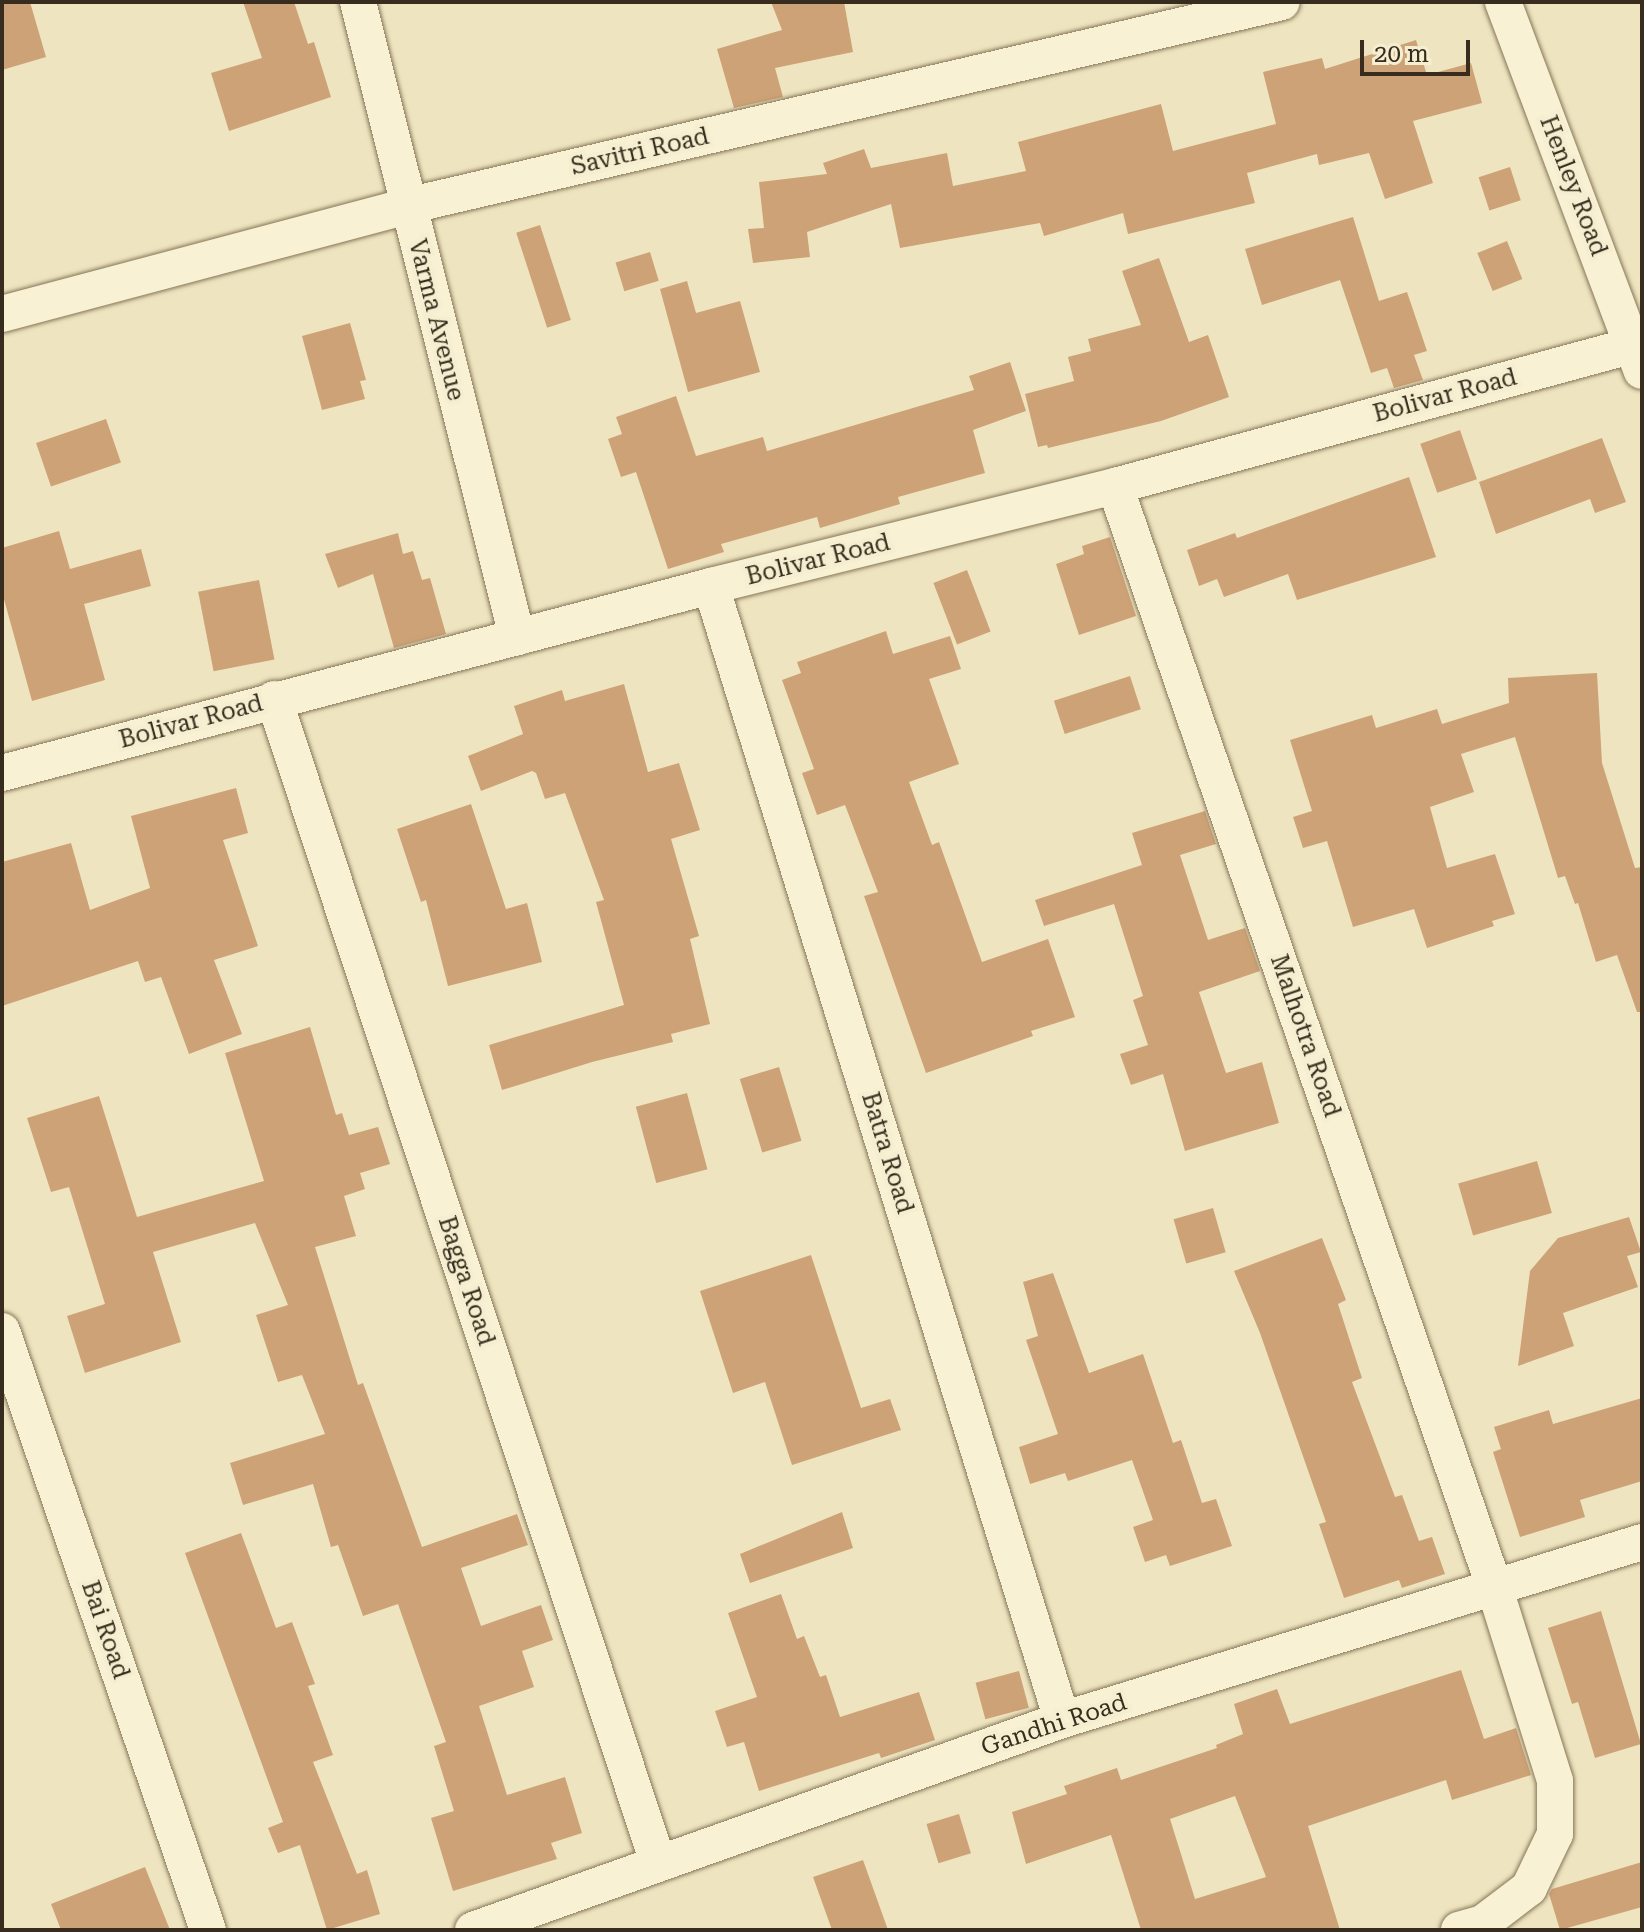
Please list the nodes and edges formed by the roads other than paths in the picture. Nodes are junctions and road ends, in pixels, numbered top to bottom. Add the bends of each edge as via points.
1 (358, 2) edge
2 (1282, 2) edge
3 (1503, 2) edge
4 (407, 206) junction
5 (2, 314) edge
6 (1638, 358) edge
7 (1115, 486) junction
8 (711, 586) junction
9 (517, 637) junction
10 (274, 699) junction
11 (2, 773) edge
12 (2, 1331) edge
13 (1642, 1542) edge
14 (1494, 1586) junction
15 (1062, 1720) junction
16 (658, 1863) junction
17 (208, 1930) edge
18 (473, 1930) edge
19 (1459, 1930) edge

1 - 4 street, Varma Avenue
2 - 4 street, Savitri Road
3 - 6 street, Henley Road
4 - 5 street, Savitri Road
4 - 9 street, Varma Avenue
6 - 7 street, Bolivar Road
7 - 8 street, Bolivar Road
7 - 14 street, Malhotra Road
8 - 9 street, Bolivar Road
8 - 15 street, Batra Road
9 - 10 street, Bolivar Road
10 - 11 street, Bolivar Road
10 - 16 street, Bagga Road
12 - 17 street, Bai Road
13 - 14 street, Gandhi Road
14 - 15 street, Gandhi Road
14 - 19 street, Malhotra Road via 1555,1781 1555,1834 1529,1888 1483,1923
15 - 16 street, Gandhi Road
16 - 18 street, Gandhi Road

